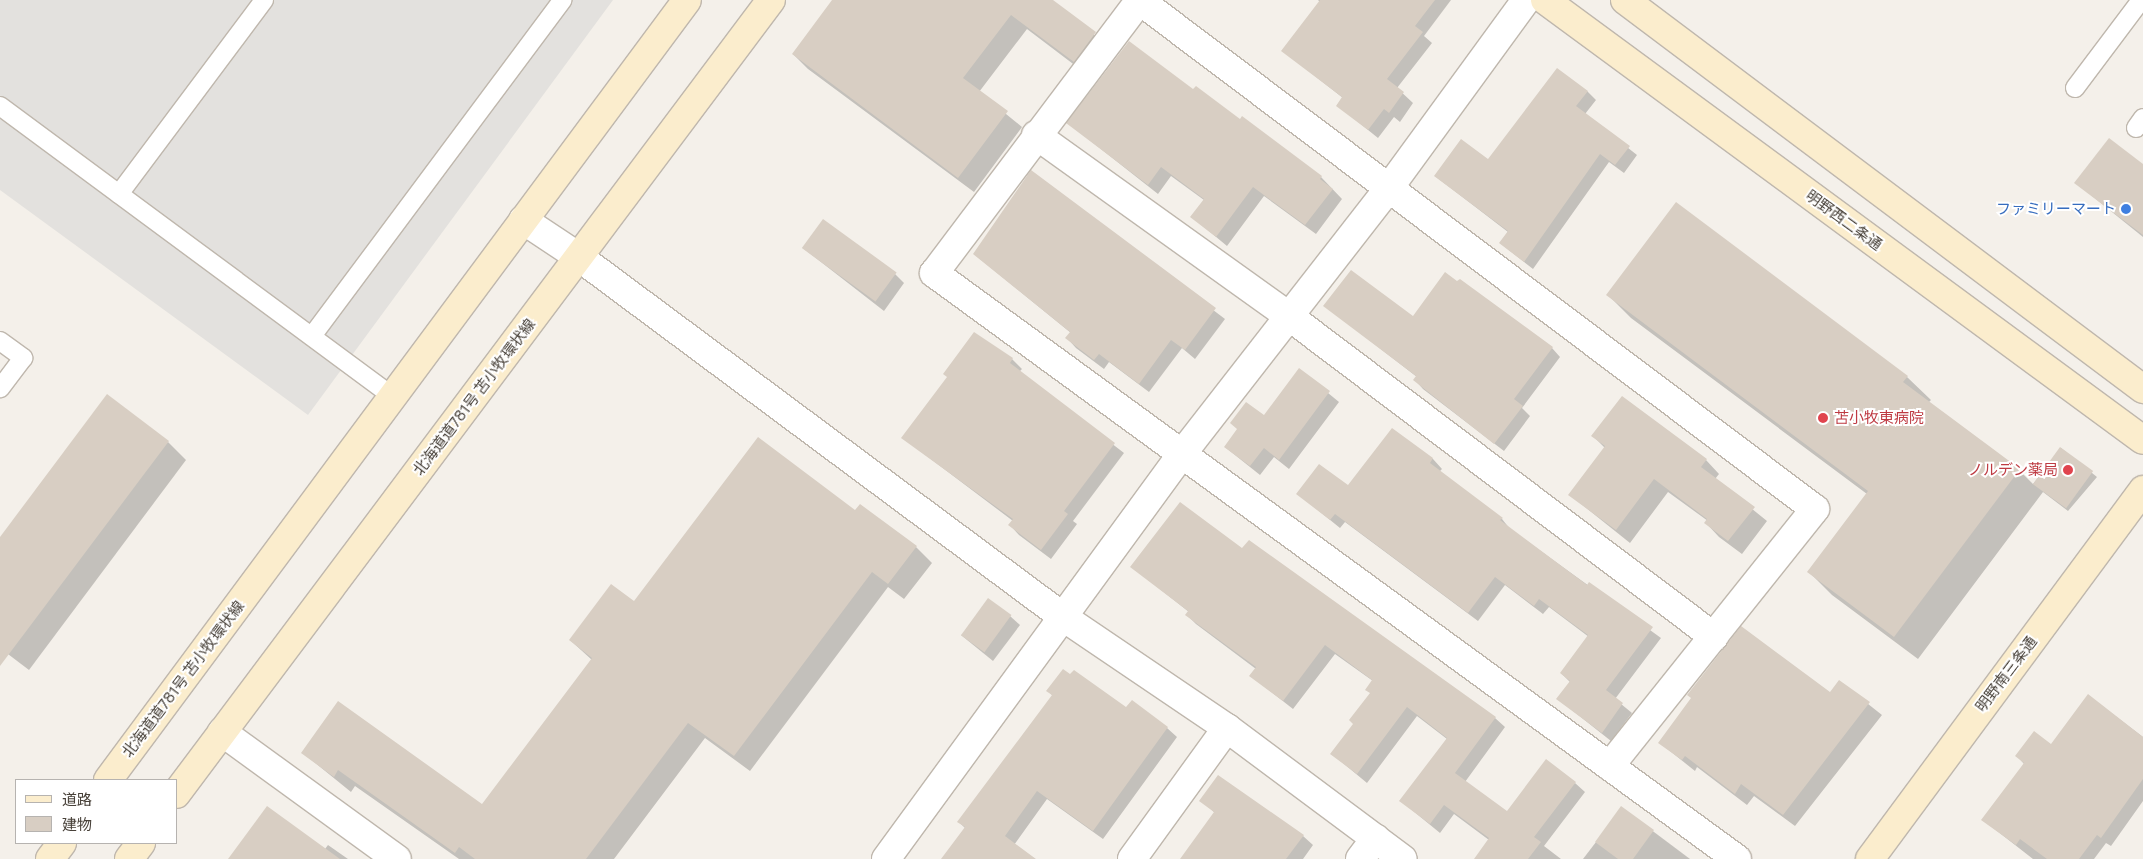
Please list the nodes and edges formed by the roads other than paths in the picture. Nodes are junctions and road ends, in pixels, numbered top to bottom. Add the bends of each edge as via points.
1 (264, 0) edge
2 (562, 0) edge
3 (687, 0) edge
4 (771, 0) edge
5 (1140, 0) edge
6 (1526, 0) edge
7 (1545, 0) edge
8 (1624, 0) edge
9 (2141, 0) edge
10 (2075, 88) dead end
11 (0, 106) edge
12 (1036, 135) junction
13 (1388, 188) junction
14 (119, 194) junction
15 (523, 220) junction
16 (579, 257) junction
17 (1290, 317) junction
18 (312, 336) junction
19 (0, 341) edge
20 (0, 388) edge
21 (2143, 389) edge
22 (392, 396) junction
23 (2143, 440) edge
24 (1181, 455) junction
25 (2143, 490) edge
26 (1063, 617) junction
27 (1714, 637) junction
28 (1226, 728) junction
29 (222, 732) junction
30 (1610, 766) junction
31 (109, 779) edge
32 (178, 791) edge
33 (61, 844) edge
34 (140, 844) edge
35 (1368, 848) edge
36 (50, 859) edge
37 (129, 859) edge
38 (397, 859) edge
39 (886, 859) edge
40 (1132, 859) edge
41 (1403, 859) edge
42 (1737, 859) edge
43 (1870, 859) edge

1 - 14 lane
2 - 18 lane
3 - 15 main road, 北海道道781号 苫小牧環状線
4 - 16 main road, 北海道道781号 苫小牧環状線
5 - 12 street
5 - 13 street
6 - 13 street
7 - 23 main road, 明野西二条通
8 - 21 main road
9 - 10 lane
11 - 14 lane
12 - 17 street
12 - 24 street via 934,273
13 - 17 street
13 - 27 street via 1815,509
14 - 18 lane
15 - 16 street
15 - 22 main road, 北海道道781号 苫小牧環状線
16 - 26 street
16 - 29 main road, 北海道道781号 苫小牧環状線
17 - 24 street
17 - 27 street
18 - 22 lane
19 - 20 lane via 23,358
22 - 31 main road, 北海道道781号 苫小牧環状線
24 - 26 street
24 - 30 street
25 - 43 main road, 明野南三条通
26 - 28 street
26 - 39 street
27 - 30 street
28 - 35 street
28 - 40 street
29 - 32 main road, 北海道道781号 苫小牧環状線
29 - 38 street
30 - 42 street
33 - 36 main road
34 - 37 main road
35 - 41 street

